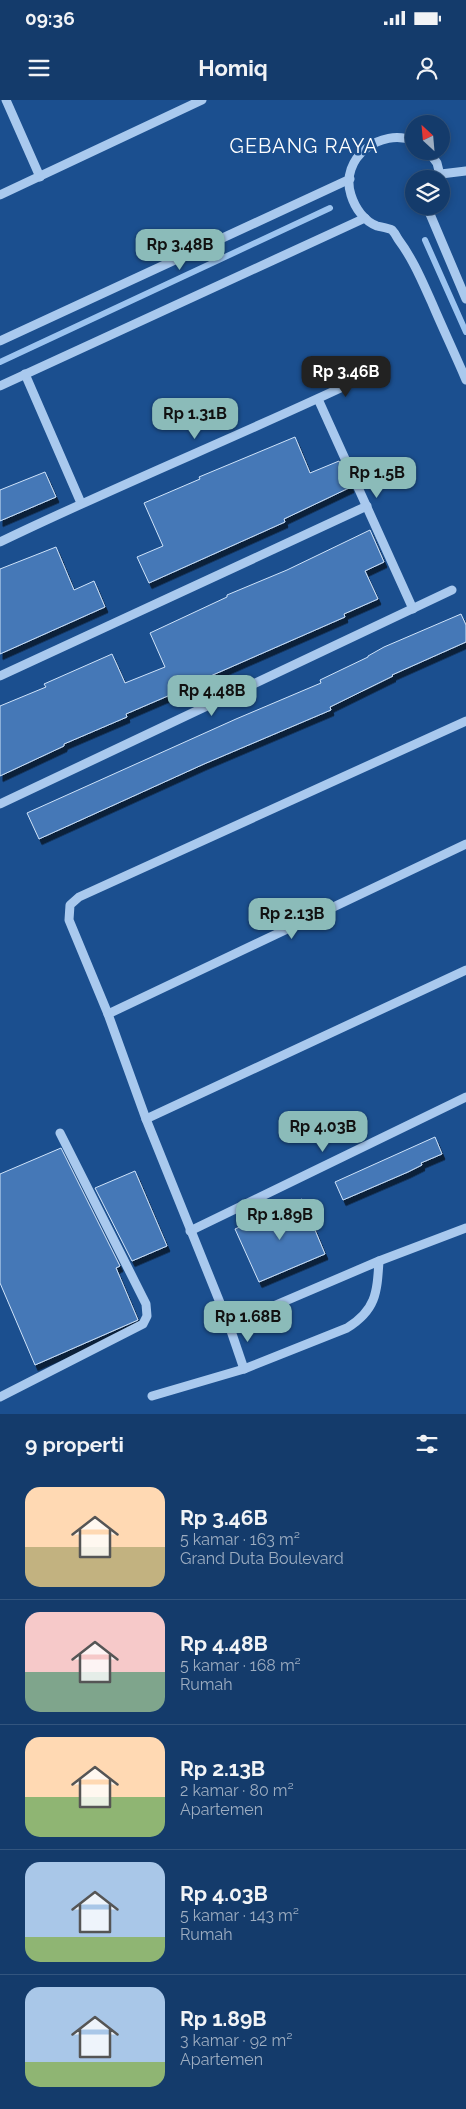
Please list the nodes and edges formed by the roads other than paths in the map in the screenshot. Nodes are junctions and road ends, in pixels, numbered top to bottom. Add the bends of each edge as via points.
1 (6, 100) edge
2 (202, 100) edge
3 (184, 104) edge
4 (405, 139) edge
5 (466, 171) edge
6 (450, 175) edge
7 (40, 177) junction
8 (350, 178) junction
9 (0, 195) edge
10 (435, 215) edge
11 (365, 218) junction
12 (466, 299) edge
13 (0, 342) edge
14 (25, 374) junction
15 (364, 377) dead end
16 (466, 380) edge
17 (0, 386) edge
18 (318, 398) junction
19 (81, 503) junction
20 (367, 506) junction
21 (0, 542) edge
22 (452, 590) dead end
23 (413, 609) junction
24 (0, 676) edge
25 (466, 721) edge
26 (0, 804) edge
27 (466, 844) edge
28 (466, 970) edge
29 (108, 1014) junction
30 (466, 1098) edge
31 (146, 1119) junction
32 (60, 1133) dead end
33 (466, 1228) edge
34 (190, 1231) junction
35 (379, 1261) junction
36 (229, 1325) junction
37 (244, 1369) junction
38 (152, 1396) dead end
39 (0, 1397) edge

1 - 7 street
2 - 3 street
3 - 7 street
4 - 8 street via 381,139 369,145 352,166
5 - 6 street
7 - 9 street
8 - 11 street via 350,193
8 - 13 street
10 - 12 street
11 - 14 street
11 - 16 street via 375,225 391,229 410,256
14 - 17 street
14 - 19 street
15 - 18 street
18 - 19 street
18 - 20 street
19 - 21 street
20 - 23 street
20 - 24 street
22 - 23 street
23 - 26 street
25 - 29 street via 79,897 70,905 69,920
27 - 29 street
28 - 31 street
29 - 31 street
30 - 34 street
31 - 34 street
32 - 39 street via 146,1304 147,1316 143,1324
33 - 35 street
34 - 36 street
35 - 36 street
35 - 37 street via 377,1292 370,1308 359,1320 347,1328
36 - 37 street
37 - 38 street

